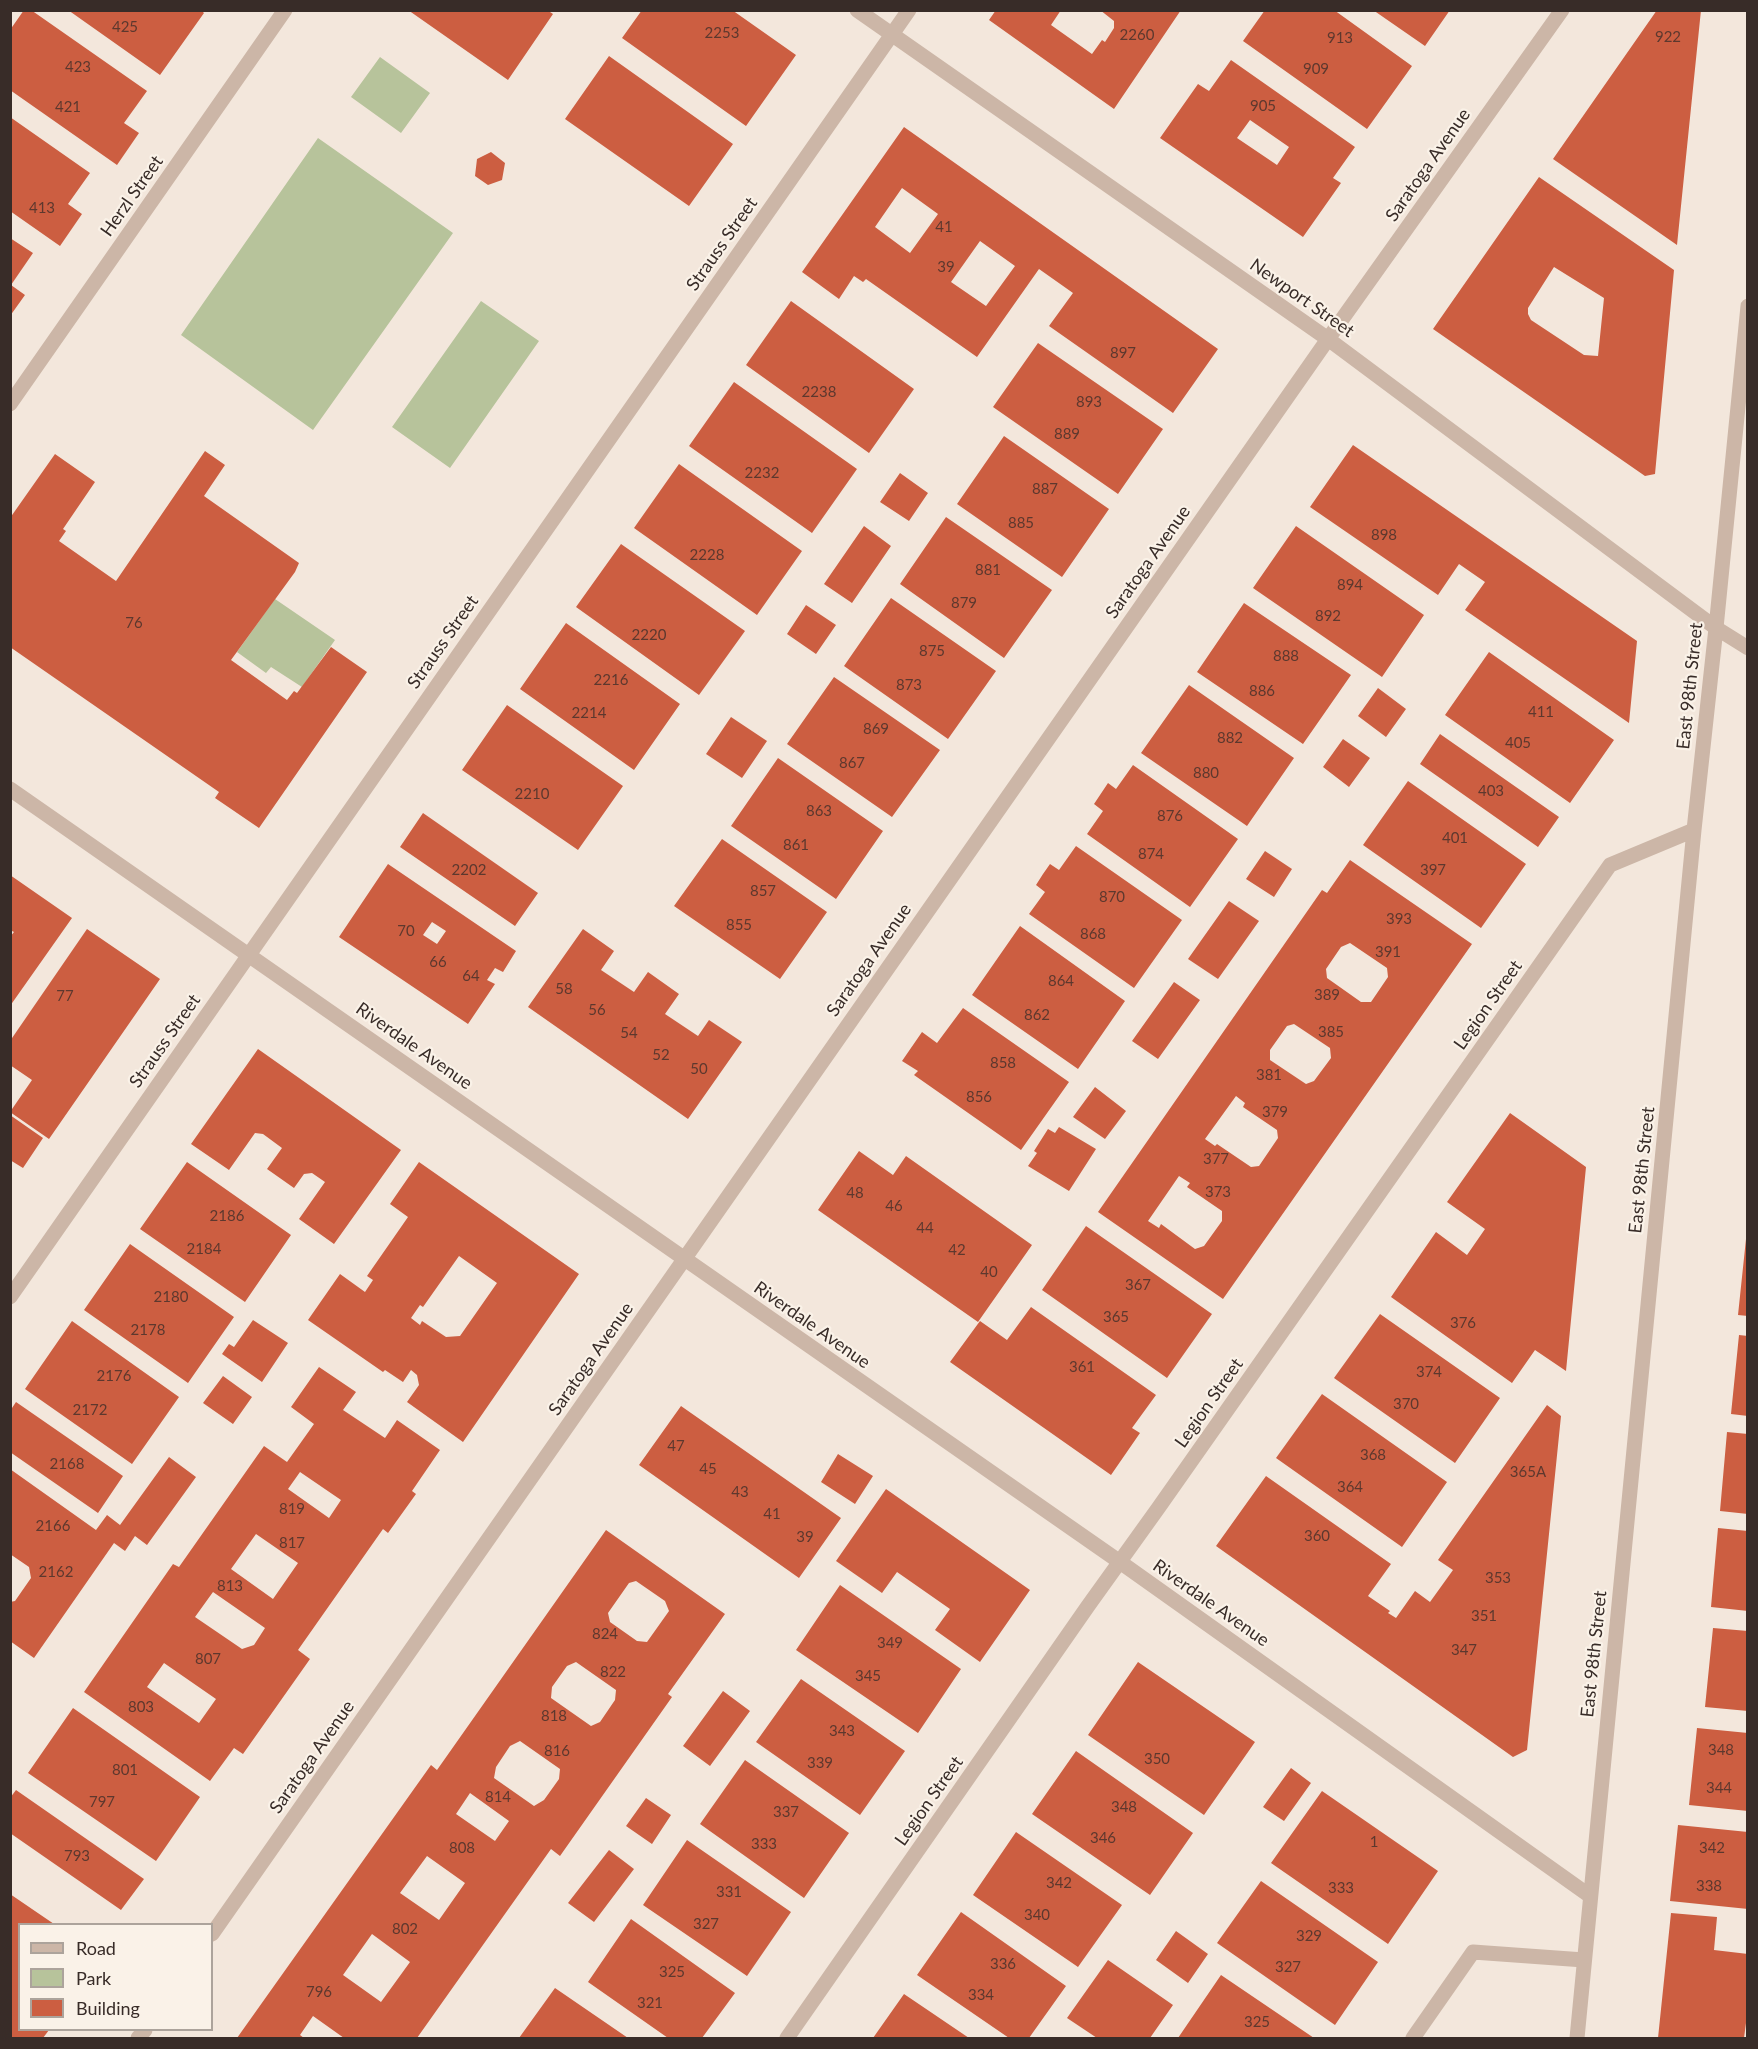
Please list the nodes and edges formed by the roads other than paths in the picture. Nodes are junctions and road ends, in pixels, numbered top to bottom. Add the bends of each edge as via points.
1 (285, 10) edge
2 (857, 10) edge
3 (909, 10) edge
4 (1562, 10) edge
5 (892, 34) junction
6 (1748, 306) edge
7 (1328, 339) junction
8 (10, 404) edge
9 (1716, 628) junction
10 (1748, 648) edge
11 (10, 789) edge
12 (1694, 830) junction
13 (250, 954) junction
14 (684, 1260) junction
15 (10, 1297) edge
16 (1120, 1562) junction
17 (1590, 1896) junction
18 (213, 1933) edge
19 (1584, 1960) junction
20 (787, 2038) edge
21 (1413, 2038) edge
22 (1577, 2038) edge

1 - 8 street, Herzl Street
2 - 5 street, Newport Street
3 - 5 street, Strauss Street
4 - 7 street, Saratoga Avenue
5 - 7 street, Newport Street
5 - 13 street, Strauss Street
6 - 9 street, East 98th Street
7 - 9 street, Newport Street
7 - 14 street, Saratoga Avenue
9 - 10 street, Newport Street
9 - 12 street, East 98th Street
11 - 13 street, Riverdale Avenue
12 - 16 street, Legion Street via 1610,865
12 - 17 street, East 98th Street
13 - 14 street, Riverdale Avenue
13 - 15 street, Strauss Street
14 - 16 street, Riverdale Avenue
14 - 18 street, Saratoga Avenue
16 - 17 street, Riverdale Avenue
16 - 20 street, Legion Street
17 - 19 street, East 98th Street
19 - 21 street via 1473,1952
19 - 22 street, East 98th Street

